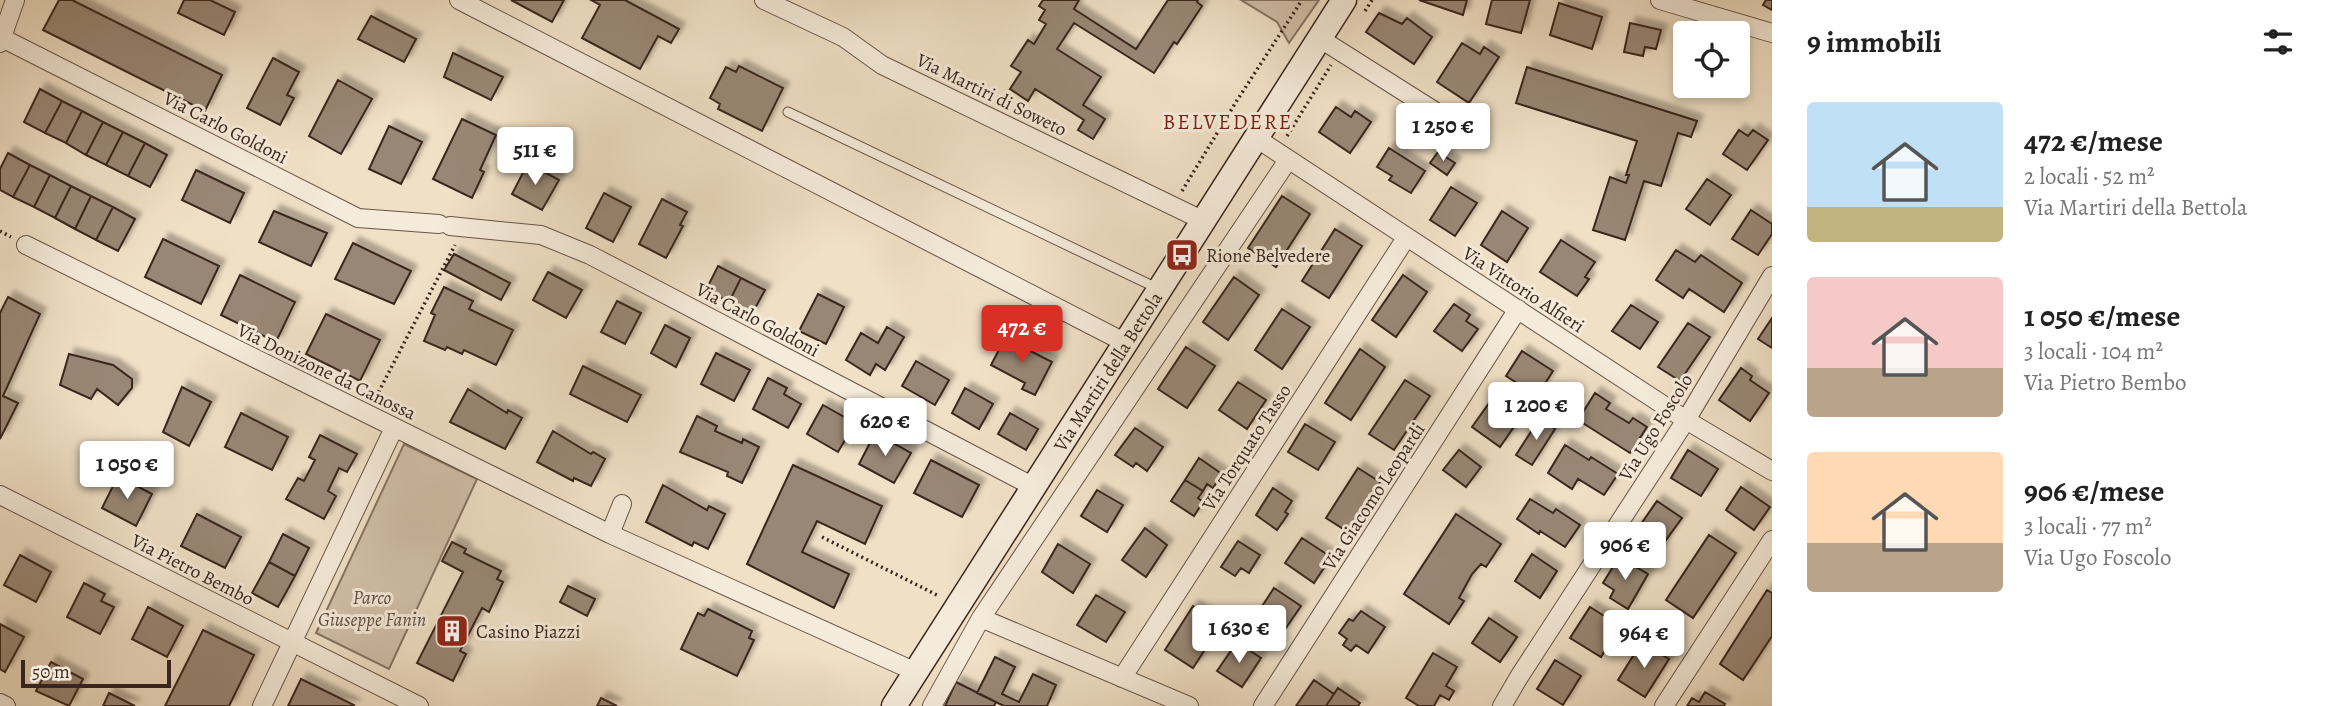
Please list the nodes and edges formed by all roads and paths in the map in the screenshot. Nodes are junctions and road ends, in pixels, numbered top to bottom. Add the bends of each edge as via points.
1 (15, 0) edge
2 (459, 0) edge
3 (764, 0) edge
4 (1302, 0) edge
5 (1344, 0) edge
6 (1372, 0) edge
7 (1664, 1) edge
8 (1359, 21) dead end
9 (1772, 33) edge
10 (1, 40) edge
11 (1329, 45) junction
12 (788, 113) dead end
13 (1475, 136) dead end
14 (1256, 138) junction
15 (1284, 141) dead end
16 (1288, 160) junction
17 (1181, 192) dead end
18 (1204, 221) junction
19 (451, 226) junction
20 (1406, 238) junction
21 (26, 245) dead end
22 (1772, 276) edge
23 (1160, 290) junction
24 (1518, 309) junction
25 (1126, 343) junction
26 (367, 415) junction
27 (1686, 420) junction
28 (394, 428) junction
29 (1772, 471) edge
30 (1034, 487) junction
31 (0, 495) edge
32 (622, 504) dead end
33 (610, 534) junction
34 (822, 537) dead end
35 (1772, 541) edge
36 (959, 606) junction
37 (981, 618) junction
38 (291, 642) junction
39 (916, 672) junction
40 (1122, 678) junction
41 (0, 703) edge
42 (6, 706) edge
43 (262, 706) edge
44 (418, 706) edge
45 (894, 706) edge
46 (932, 706) edge
47 (1189, 706) edge
48 (1263, 706) edge
49 (1502, 706) edge
50 (1664, 706) edge

1 - 10 street
2 - 25 street
3 - 18 street, Via Martiri di Soweto via 843,37 882,65
4 - 17 path
5 - 11 main road, Via Martiri della Bettola
6 - 8 path
7 - 9 street
10 - 19 street, Via Carlo Goldoni via 358,218
11 - 13 street
11 - 14 main road, Via Martiri della Bettola
11 - 15 path
12 - 23 lane
14 - 16 street, Via Vittorio Alfieri
14 - 18 main road, Via Martiri della Bettola
16 - 20 street, Via Vittorio Alfieri
16 - 37 street
18 - 23 main road, Via Martiri della Bettola
19 - 26 path
19 - 30 street, Via Carlo Goldoni via 541,235 590,255
20 - 24 street, Via Vittorio Alfieri
20 - 40 street, Via Torquato Tasso
21 - 26 street, Via Donizone da Canossa
22 - 27 street, Via Ugo Foscolo
23 - 25 main road, Via Martiri della Bettola
24 - 27 street, Via Vittorio Alfieri
24 - 48 street, Via Giacomo Leopardi
25 - 30 main road, Via Martiri della Bettola
26 - 28 street, Via Donizone da Canossa
27 - 29 street, Via Vittorio Alfieri
27 - 49 street, Via Ugo Foscolo
28 - 33 street, Via Donizone da Canossa
28 - 38 street
30 - 36 main road, Via Martiri della Bettola
31 - 38 street, Via Pietro Bembo
32 - 33 street
33 - 39 street, Via Donizone da Canossa
34 - 36 path
35 - 50 street
36 - 39 main road, Via Martiri della Bettola
37 - 40 street
37 - 46 street
38 - 43 street
38 - 44 street, Via Pietro Bembo
39 - 45 main road, Via Martiri della Bettola
40 - 47 street
41 - 42 street

